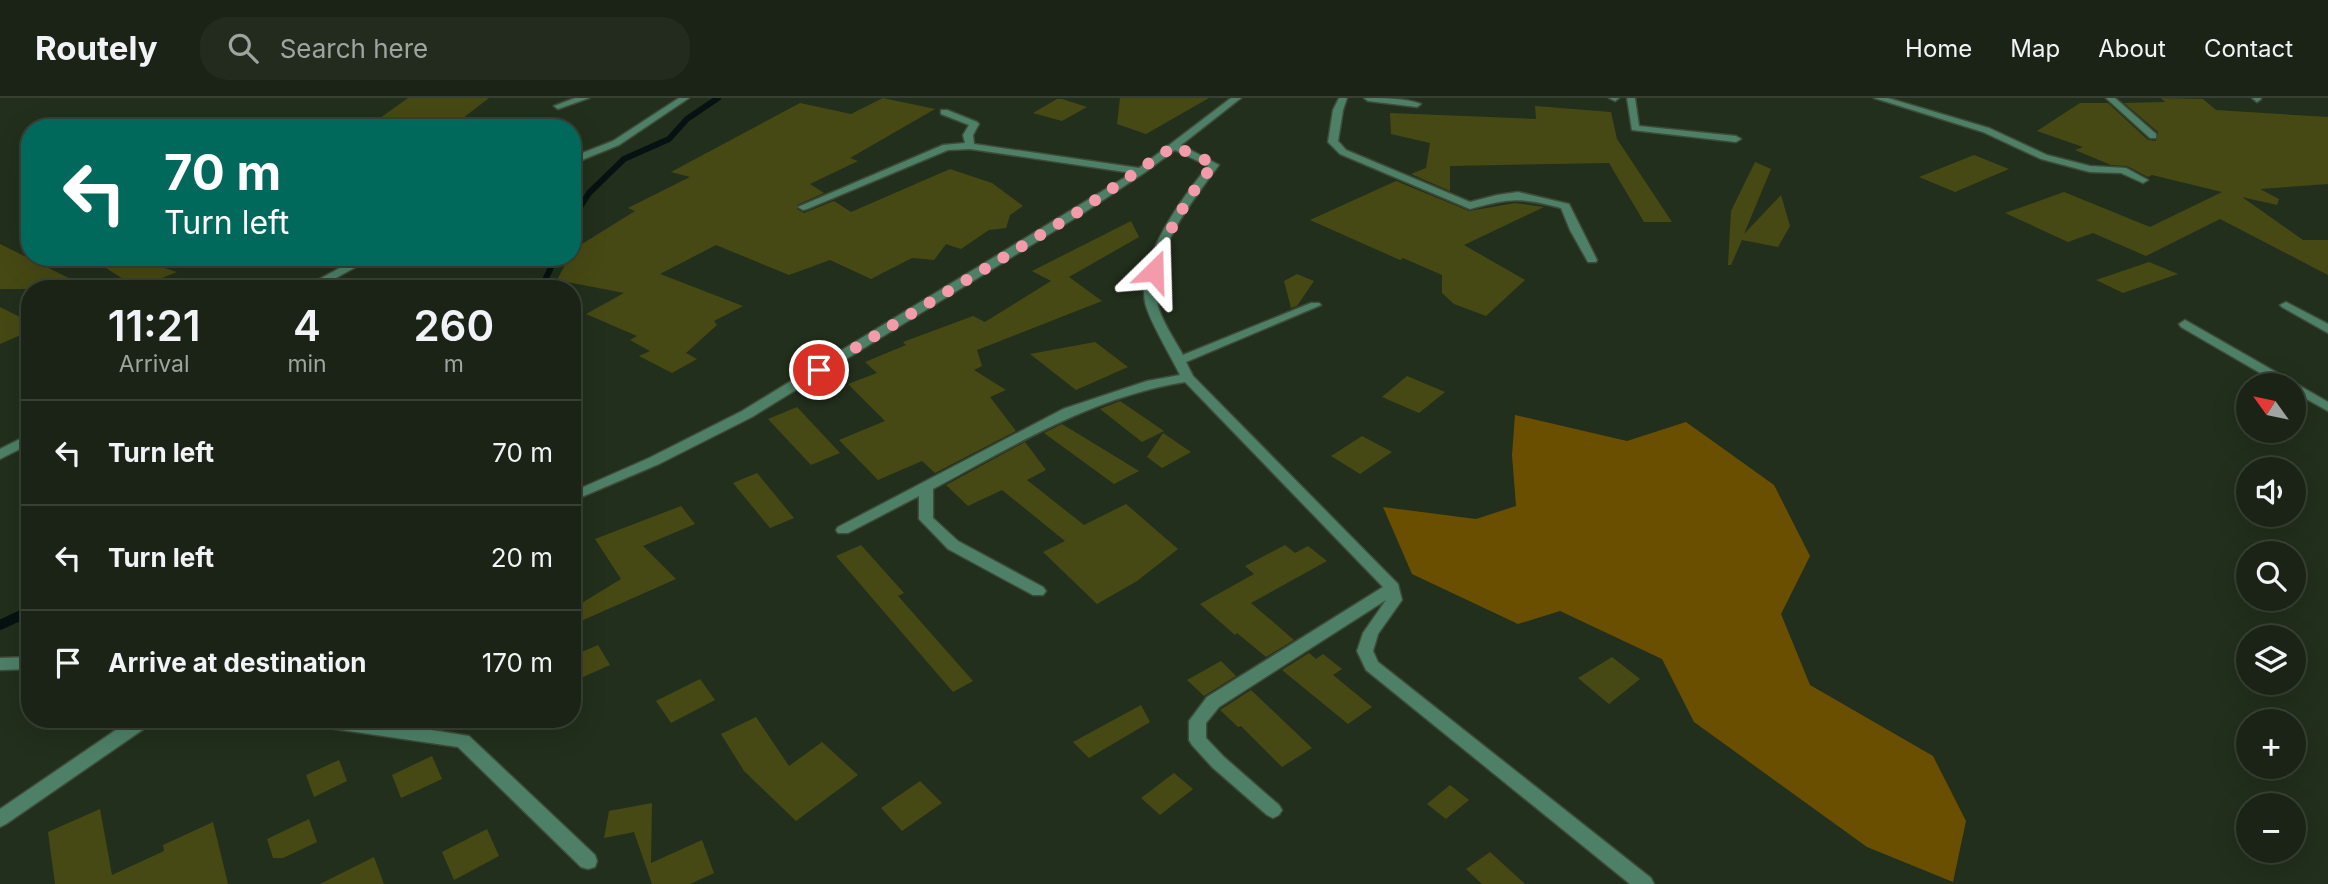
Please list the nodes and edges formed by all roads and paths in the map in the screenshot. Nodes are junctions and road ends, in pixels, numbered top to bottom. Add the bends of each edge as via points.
1 (585, 98) edge
2 (685, 98) edge
3 (1237, 98) edge
4 (1343, 98) edge
5 (1368, 98) edge
6 (1632, 98) edge
7 (1878, 98) edge
8 (2110, 98) edge
9 (1417, 104) dead end
10 (558, 106) dead end
11 (944, 112) dead end
12 (2153, 136) dead end
13 (1736, 139) dead end
14 (970, 146) junction
15 (1174, 146) junction
16 (581, 157) edge
17 (1141, 171) junction
18 (2143, 180) dead end
19 (803, 208) dead end
20 (1592, 260) dead end
21 (349, 266) edge
22 (324, 280) edge
23 (1315, 305) dead end
24 (2286, 306) dead end
25 (2185, 324) dead end
26 (2328, 329) edge
27 (1179, 361) junction
28 (2270, 373) edge
29 (1188, 378) junction
30 (2306, 394) edge
31 (2328, 407) edge
32 (21, 442) edge
33 (2, 451) edge
34 (926, 487) junction
35 (581, 493) edge
36 (844, 530) dead end
37 (1393, 588) junction
38 (1038, 591) dead end
39 (21, 663) edge
40 (0, 664) edge
41 (132, 728) edge
42 (376, 728) edge
43 (1273, 810) dead end
44 (0, 818) edge
45 (588, 861) dead end
46 (1644, 884) edge

1 - 10 street
2 - 16 street via 616,143
3 - 15 street
4 - 20 street via 1334,142 1343,152 1470,206 1498,195 1522,194 1565,206
5 - 9 street
6 - 13 street via 1635,128
7 - 18 street via 1986,130 2044,157 2090,169 2123,170
8 - 12 street
11 - 14 street via 974,124 968,135
14 - 17 street
14 - 19 street via 946,147
15 - 17 street
15 - 27 street via 1214,164 1194,189 1160,252 1149,289 1151,303
17 - 35 street via 747,414
21 - 22 street
23 - 27 street
24 - 26 street
25 - 28 street
27 - 29 street
29 - 34 street via 1150,384 1068,412
29 - 37 street
30 - 31 street
32 - 33 street
34 - 36 street
34 - 38 street via 926,519 953,545
37 - 43 street via 1213,702 1197,720 1198,740
37 - 46 street via 1394,600 1371,633 1365,651 1372,666
39 - 40 street
41 - 44 street
42 - 45 street via 463,741

